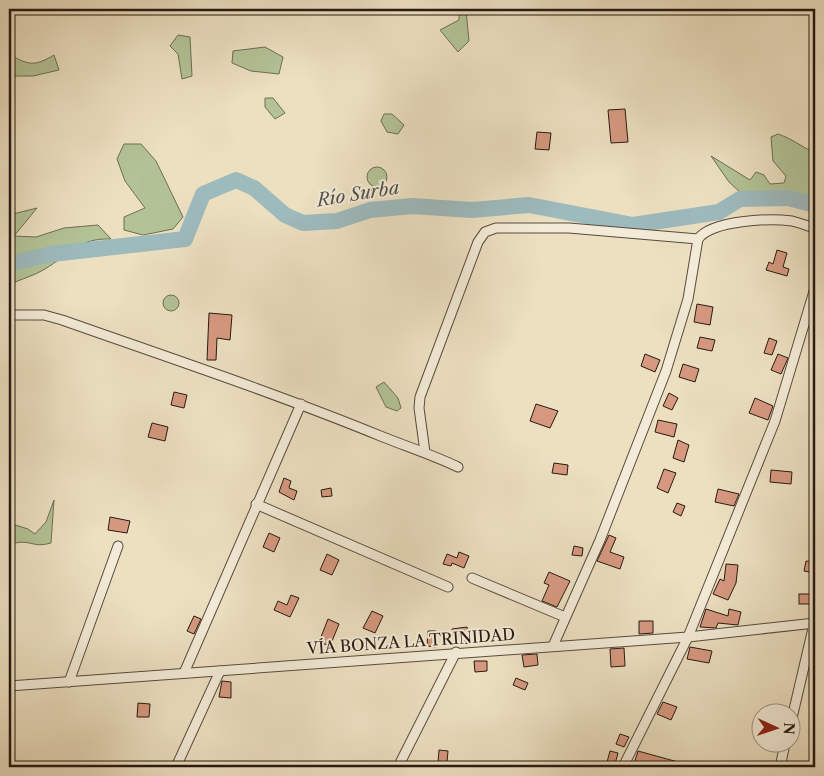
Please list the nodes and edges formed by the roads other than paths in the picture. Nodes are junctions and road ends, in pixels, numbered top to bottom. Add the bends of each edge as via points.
1 (815, 228) edge
2 (698, 239) junction
3 (815, 288) edge
4 (9, 315) edge
5 (301, 404) junction
6 (425, 452) junction
7 (458, 467) dead end
8 (256, 504) junction
9 (118, 546) dead end
10 (472, 578) dead end
11 (448, 587) dead end
12 (565, 617) junction
13 (815, 623) edge
14 (688, 637) junction
15 (553, 646) junction
16 (456, 652) junction
17 (220, 671) junction
18 (184, 674) junction
19 (69, 682) junction
20 (9, 686) edge
21 (795, 704) edge
22 (783, 754) edge
23 (176, 767) edge
24 (398, 767) edge
25 (623, 767) edge
26 (780, 767) edge

1 - 2 street via 792,221 728,224 714,227
2 - 6 street via 569,228 496,228 486,232 478,242 420,397
2 - 12 street via 688,299 666,371 600,540
3 - 14 street via 775,420
4 - 5 street via 53,317
5 - 6 street
5 - 8 street
6 - 7 street
8 - 11 street
8 - 18 street
9 - 19 street
10 - 12 street
12 - 15 street
13 - 14 street, VÍA BONZA LA TRINIDAD
13 - 21 street
14 - 15 street, VÍA BONZA LA TRINIDAD
14 - 25 street
15 - 16 street, VÍA BONZA LA TRINIDAD
16 - 17 street, VÍA BONZA LA TRINIDAD
16 - 24 street
17 - 18 street, VÍA BONZA LA TRINIDAD
17 - 23 street
18 - 19 street, VÍA BONZA LA TRINIDAD
19 - 20 street, VÍA BONZA LA TRINIDAD
22 - 26 street

